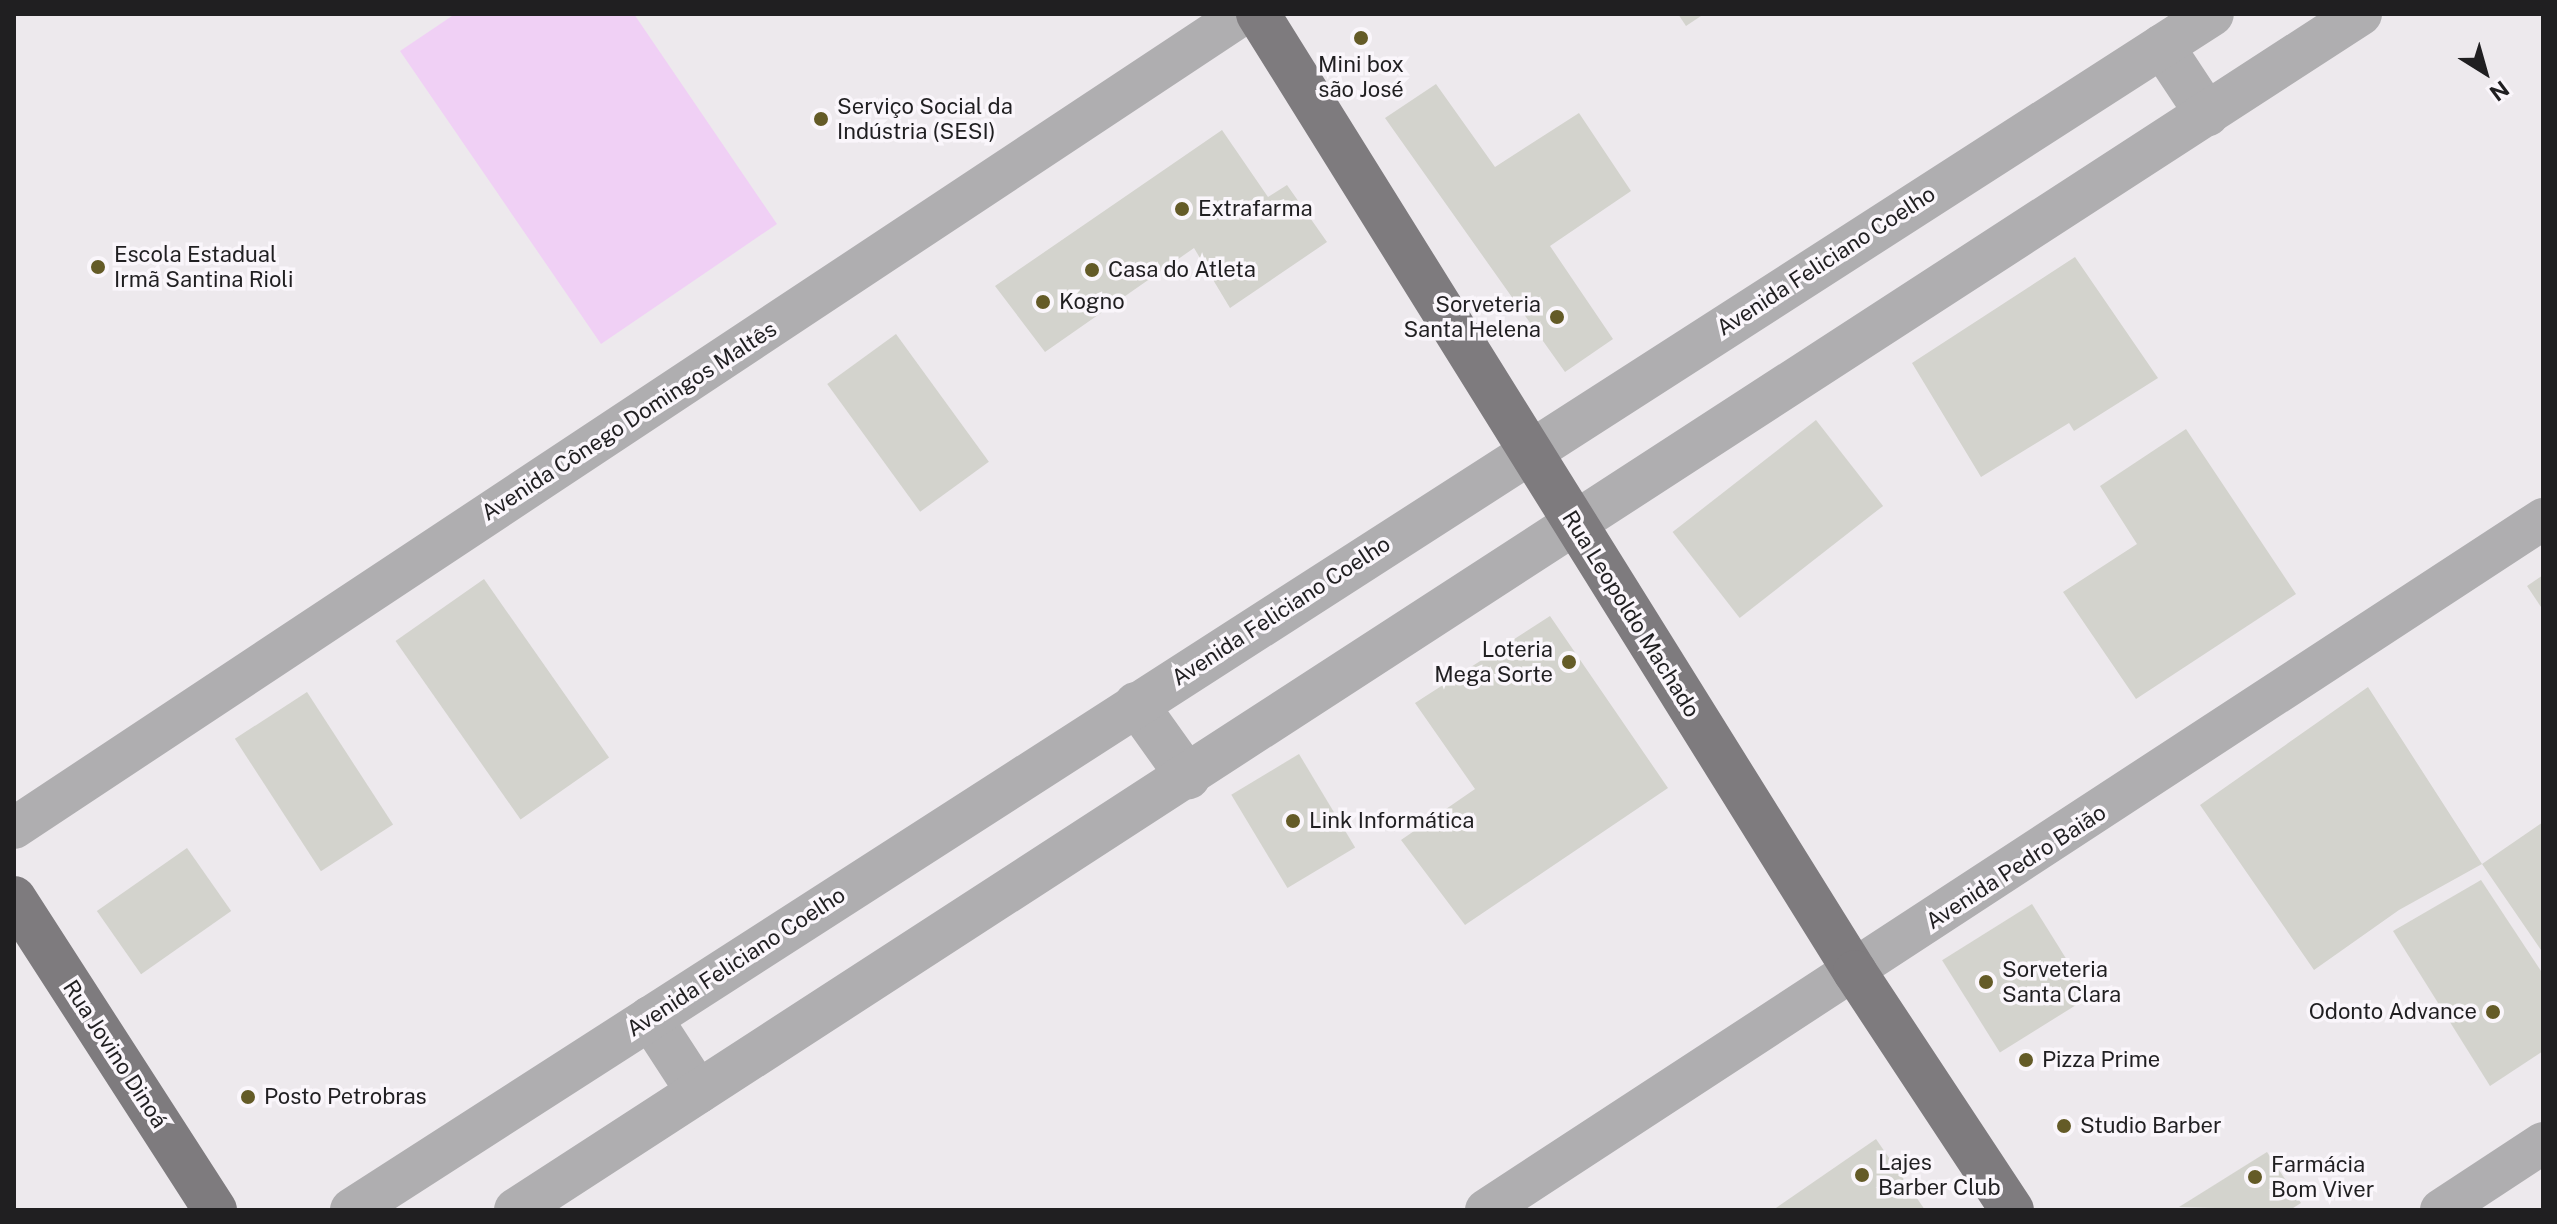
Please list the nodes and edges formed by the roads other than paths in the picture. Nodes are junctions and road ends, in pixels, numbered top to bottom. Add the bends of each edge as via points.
1 (1243, 14) edge
2 (1258, 14) edge
3 (2212, 14) edge
4 (2360, 14) edge
5 (2162, 46) junction
6 (2207, 114) junction
7 (1528, 452) junction
8 (2543, 519) edge
9 (1576, 525) junction
10 (1136, 704) junction
11 (1188, 777) junction
12 (14, 828) edge
13 (14, 898) edge
14 (1855, 972) junction
15 (650, 1018) junction
16 (698, 1092) junction
17 (2543, 1143) edge
18 (215, 1210) edge
19 (352, 1210) edge
20 (516, 1210) edge
21 (1486, 1210) edge
22 (2012, 1210) edge
23 (2441, 1210) edge

1 - 12 street, Avenida Cônego Domingos Maltês
2 - 7 main road, Rua Leopoldo Machado
3 - 5 street, Avenida Feliciano Coelho
4 - 6 street
5 - 6 street
5 - 7 street, Avenida Feliciano Coelho
6 - 9 street
7 - 9 main road, Rua Leopoldo Machado
7 - 10 street, Avenida Feliciano Coelho
8 - 14 street, Avenida Pedro Baião
9 - 11 street
9 - 14 main road, Rua Leopoldo Machado
10 - 11 street
10 - 15 street, Avenida Feliciano Coelho
11 - 16 street
13 - 18 main road, Rua Jovino Dinoá
14 - 21 street, Avenida Pedro Baião
14 - 22 main road, Rua Leopoldo Machado
15 - 16 street
15 - 19 street, Avenida Feliciano Coelho
16 - 20 street
17 - 23 street

